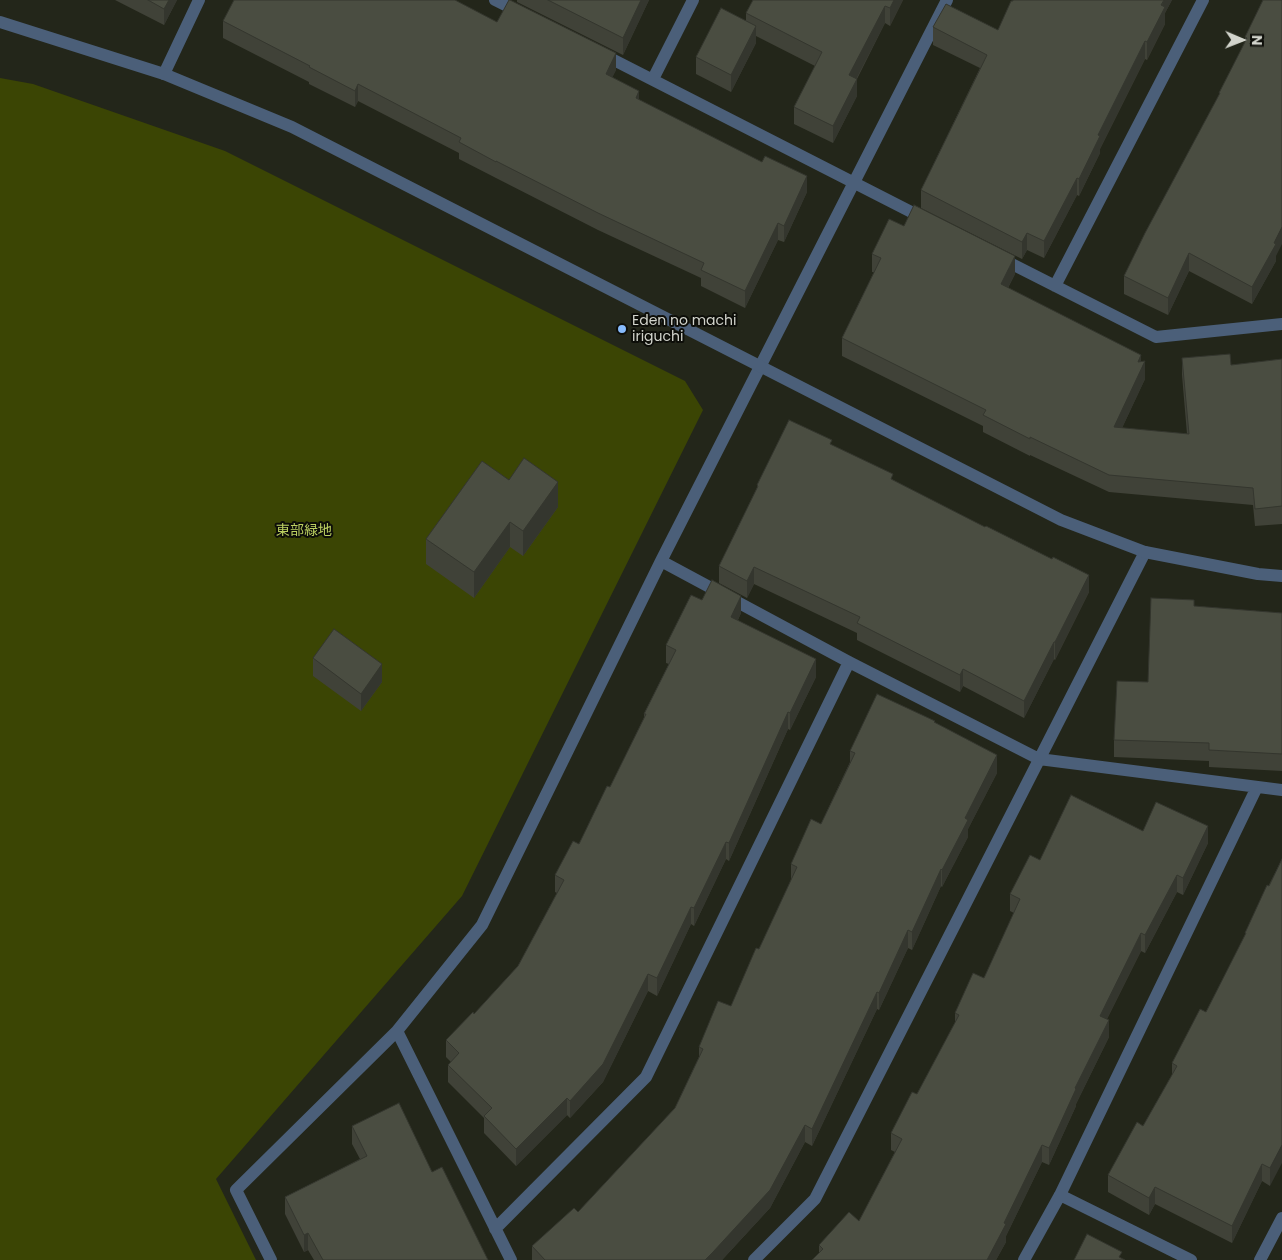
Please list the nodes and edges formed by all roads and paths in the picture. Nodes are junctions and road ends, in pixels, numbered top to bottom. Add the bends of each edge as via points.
1 (199, 0) edge
2 (495, 0) edge
3 (693, 0) edge
4 (947, 0) edge
5 (1203, 0) edge
6 (530, 18) edge
7 (0, 22) edge
8 (591, 49) edge
9 (164, 74) junction
10 (653, 80) junction
11 (853, 183) junction
12 (932, 223) edge
13 (985, 250) edge
14 (1055, 286) junction
15 (1282, 324) edge
16 (760, 366) junction
17 (1145, 552) junction
18 (661, 561) junction
19 (1282, 576) edge
20 (849, 662) junction
21 (1039, 759) junction
22 (1257, 788) junction
23 (1282, 790) edge
24 (397, 1031) junction
25 (1060, 1195) junction
26 (1282, 1218) edge
27 (495, 1229) junction
28 (271, 1260) edge
29 (511, 1260) edge
30 (754, 1260) edge
31 (1024, 1260) edge
32 (1191, 1260) edge
33 (1260, 1260) edge

1 - 9 street
2 - 6 street
3 - 10 street
4 - 11 street
5 - 14 street
7 - 9 street
8 - 10 street
9 - 16 street via 292,127
10 - 11 street
11 - 12 street
11 - 16 street
13 - 14 street
14 - 15 street via 1156,337
16 - 17 street via 1061,520
16 - 18 street
17 - 19 street
17 - 21 street
18 - 20 street
18 - 24 street via 482,925
20 - 21 street
20 - 27 street via 646,1077
21 - 22 street
21 - 30 street via 815,1198
22 - 23 street
22 - 25 street
24 - 27 street
24 - 28 street via 236,1190
25 - 31 street
25 - 32 street
26 - 33 street
27 - 29 street

